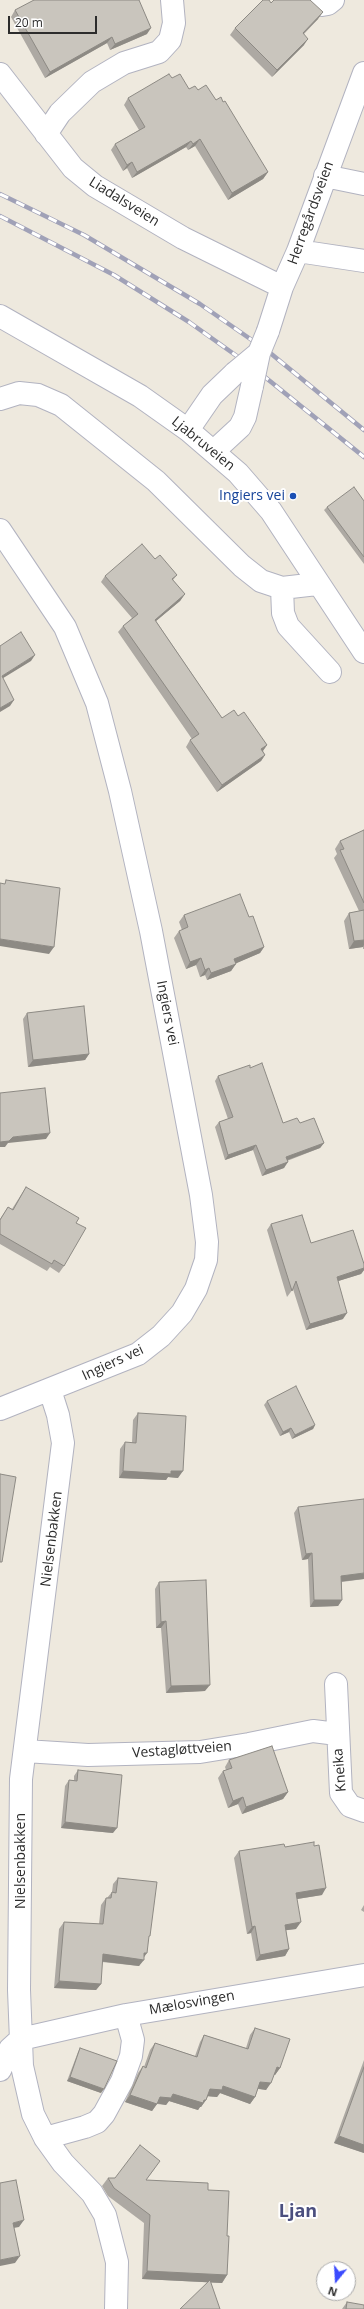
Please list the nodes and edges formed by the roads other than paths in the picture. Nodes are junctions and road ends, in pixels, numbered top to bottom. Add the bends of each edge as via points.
1 (172, 0) edge
2 (315, 0) edge
3 (333, 0) edge
4 (364, 73) edge
5 (0, 74) edge
6 (46, 134) junction
7 (325, 176) junction
8 (364, 184) edge
9 (298, 251) junction
10 (364, 261) edge
11 (282, 287) junction
12 (0, 316) edge
13 (260, 353) junction
14 (0, 398) edge
15 (188, 430) junction
16 (214, 451) junction
17 (0, 530) edge
18 (318, 584) junction
19 (282, 588) junction
20 (364, 652) edge
21 (330, 672) dead end
22 (50, 1390) junction
23 (0, 1409) edge
24 (336, 1684) dead end
25 (337, 1725) junction
26 (25, 1751) junction
27 (364, 1811) edge
28 (364, 1975) edge
29 (126, 2015) junction
30 (21, 2039) junction
31 (0, 2070) edge
32 (45, 2138) junction
33 (116, 2309) edge

1 - 6 street via 174,23 170,40 159,52 124,63 92,82 60,113
2 - 3 street via 322,5
4 - 7 street, Herregårdsveien
5 - 6 street, Liadalsveien
6 - 11 street, Liadalsveien via 74,168 101,189 184,238
7 - 8 street
7 - 9 street, Herregårdsveien
9 - 10 street
9 - 11 street, Herregårdsveien
11 - 13 street, Herregårdsveien, bridge
12 - 15 street, Ljabruveien via 140,396
13 - 15 street, bridge via 212,395
13 - 16 street, Herregårdsveien, bridge via 245,417 240,427
14 - 19 street via 19,393 38,395 61,405 156,481 251,575 271,586
15 - 16 street, Ljabruveien
16 - 18 street, Ljabruveien via 259,496
17 - 22 street, Ingiers vei via 66,627 97,703 120,791 151,931 202,1195 207,1242 206,1260 196,1289 182,1313 161,1336 138,1354
18 - 19 street
18 - 20 street, Ljabruveien
19 - 21 street via 283,613 288,626
22 - 23 street, Ingiers vei
22 - 26 street, Nielsenbakken via 63,1443
24 - 25 street, Kneika
25 - 26 street, Vestagløttveien via 200,1752 88,1755
25 - 27 street, Kneika via 341,1794 350,1806
26 - 30 street, Nielsenbakken via 21,1779
28 - 29 street, Mælosvingen
29 - 30 street, Mælosvingen
29 - 32 street via 133,2040 131,2056 122,2081 104,2114 97,2122 85,2127
30 - 31 street via 10,2049
30 - 32 street, Nielsenbakken via 22,2066 28,2097
32 - 33 street, Nielsenbakken via 63,2163 92,2193 105,2215 117,2262

